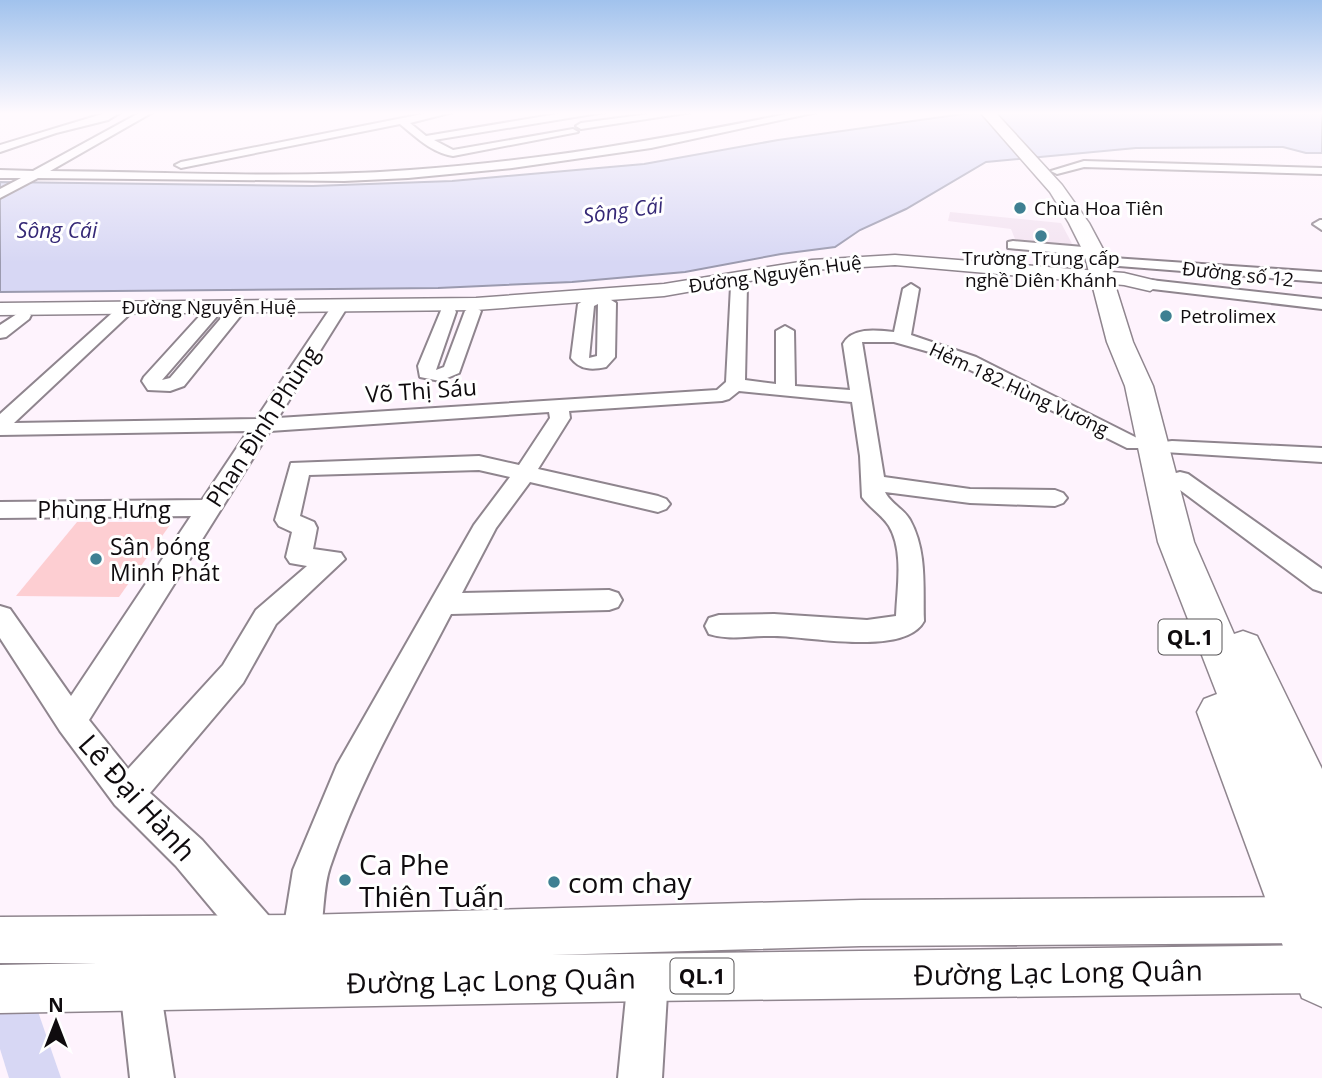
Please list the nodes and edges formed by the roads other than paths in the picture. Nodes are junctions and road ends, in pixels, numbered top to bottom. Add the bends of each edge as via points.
1 (58, 162) edge
2 (193, 162) edge
3 (267, 162) edge
4 (524, 162) edge
5 (1043, 162) edge
6 (1044, 162) edge
7 (303, 163) dead end
8 (279, 164) dead end
9 (250, 166) dead end
10 (1050, 169) junction
11 (1290, 170) junction
12 (1322, 171) edge
13 (0, 174) edge
14 (35, 175) junction
15 (117, 176) junction
16 (1322, 184) edge
17 (0, 194) edge
18 (1013, 245) dead end
19 (1113, 274) junction
20 (1322, 277) edge
21 (736, 283) junction
22 (1150, 285) joint
23 (911, 289) dead end
24 (597, 301) junction
25 (1322, 304) edge
26 (338, 310) junction
27 (123, 311) junction
28 (473, 311) junction
29 (448, 312) junction
30 (234, 313) junction
31 (211, 314) junction
32 (1, 318) edge
33 (785, 331) dead end
34 (901, 339) junction
35 (1134, 357) junction
36 (735, 384) junction
37 (786, 391) junction
38 (862, 397) junction
39 (559, 406) junction
40 (263, 425) junction
41 (0, 427) edge
42 (1322, 455) edge
43 (1162, 457) junction
44 (524, 474) junction
45 (874, 483) junction
46 (1055, 498) dead end
47 (658, 504) dead end
48 (208, 508) junction
49 (0, 510) edge
50 (1322, 559) edge
51 (1293, 561) junction
52 (1322, 582) edge
53 (610, 600) dead end
54 (442, 604) junction
55 (0, 616) edge
56 (719, 626) dead end
57 (71, 722) junction
58 (127, 794) junction
59 (1322, 822) edge
60 (281, 937) junction
61 (0, 940) edge
62 (1318, 943) edge
63 (648, 977) junction
64 (140, 987) junction
65 (0, 989) edge
66 (152, 1078) edge
67 (640, 1078) edge

1 - 14 street
2 - 15 street
3 - 9 street
4 - 15 street via 344,177
5 - 10 highway, QL.1
6 - 10 highway, QL.1
7 - 8 street
10 - 11 street via 1084,164
10 - 19 highway, QL.1 via 1095,221
11 - 12 street
11 - 16 street
13 - 14 street
14 - 15 street
14 - 17 street
18 - 19 street
19 - 20 street
19 - 21 main road, Đường Nguyễn Huệ via 897,265
19 - 22 main road, Đường Nguyễn Huệ
19 - 35 highway, QL.1
21 - 24 main road, Đường Nguyễn Huệ
21 - 36 street
22 - 25 street, Đường số 12
23 - 34 street
24 - 26 main road, Đường Nguyễn Huệ
24 - 28 main road, Đường Nguyễn Huệ
26 - 27 main road, Đường Nguyễn Huệ
26 - 29 main road, Đường Nguyễn Huệ
26 - 30 main road, Đường Nguyễn Huệ
26 - 40 street, Phan Đình Phùng
27 - 31 main road, Đường Nguyễn Huệ
27 - 32 main road, Đường Nguyễn Huệ
27 - 32 main road, Đường Nguyễn Huệ
27 - 41 street
28 - 29 main road, Đường Nguyễn Huệ
28 - 29 street via 452,369 431,375 427,366
30 - 31 main road, Đường Nguyễn Huệ
30 - 31 street via 177,382 155,386 151,382
33 - 37 street
34 - 38 street, Hẻm 182 Hùng Vương via 861,336 852,340
34 - 43 street, Hẻm 182 Hùng Vương via 974,363
35 - 43 highway, QL.1 via 1121,360
35 - 62 highway, QL.1 via 1176,542
36 - 37 street
36 - 39 street, Võ Thị Sáu via 722,395
37 - 38 street
38 - 45 street
39 - 40 street, Võ Thị Sáu
39 - 44 street via 559,418
40 - 41 street, Võ Thị Sáu
40 - 48 street, Phan Đình Phùng
42 - 43 street
43 - 51 street
43 - 59 highway, QL.1
43 - 62 highway, QL.1 via 1153,535 1169,585
44 - 47 street
44 - 54 street via 486,525
44 - 58 street via 479,463 299,468 287,520 305,528 299,556 331,559 266,617 233,674
45 - 46 street via 970,496
45 - 56 street via 874,497 901,525 909,546 908,624 883,630
48 - 49 street, Phùng Hưng
48 - 57 street, Phan Đình Phùng
50 - 51 street
51 - 52 street
53 - 54 street
54 - 60 street via 344,788
55 - 57 street, Lê Đại Hành
57 - 58 street, Lê Đại Hành
58 - 60 street, Lê Đại Hành
60 - 61 main road, Đường Lạc Long Quân / QL.1
60 - 62 main road, Đường Lạc Long Quân / QL.1 via 861,923
62 - 63 main road, Đường Lạc Long Quân / QL.1
63 - 64 main road, Đường Lạc Long Quân / QL.1
63 - 67 street
64 - 65 main road, Đường Lạc Long Quân / QL.1
64 - 66 street

